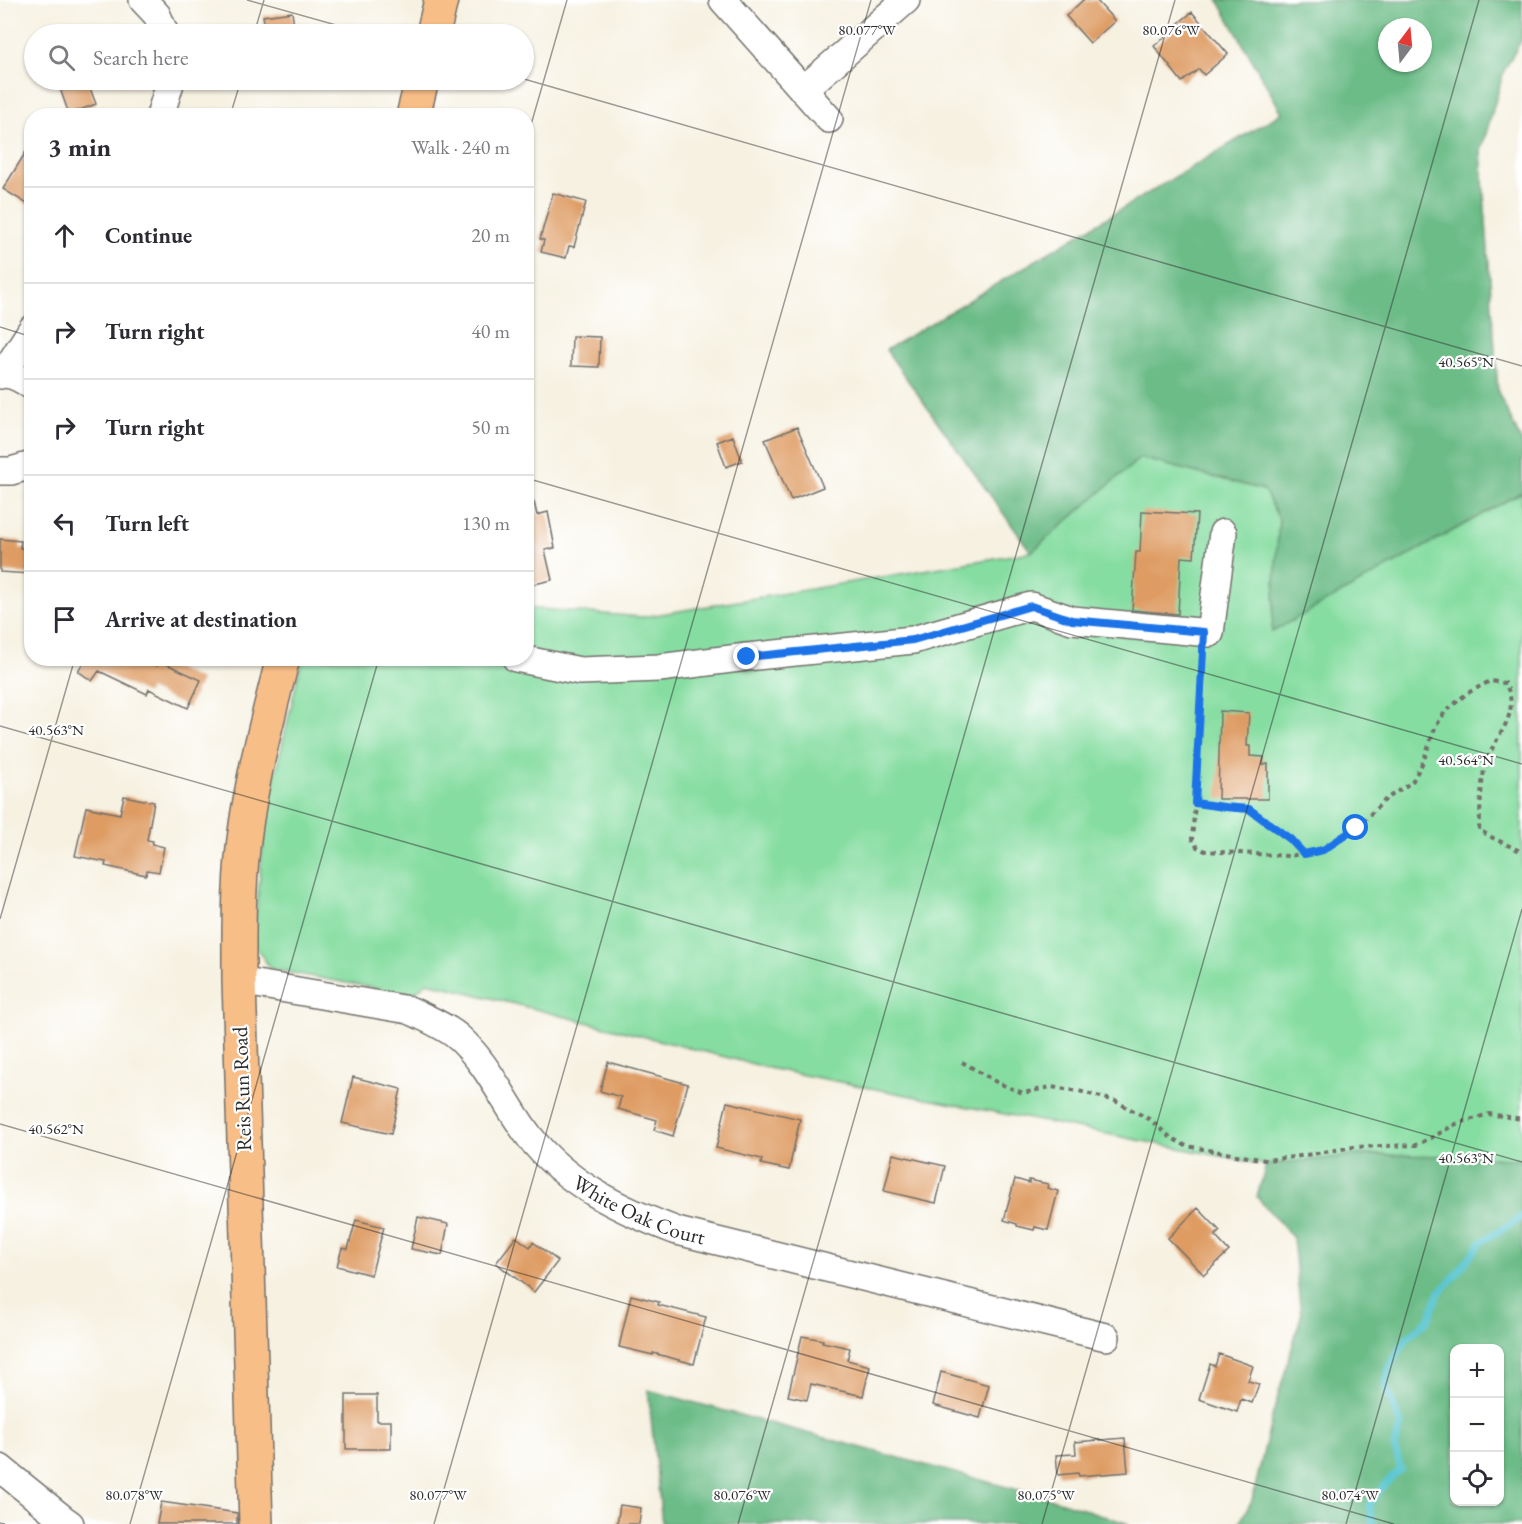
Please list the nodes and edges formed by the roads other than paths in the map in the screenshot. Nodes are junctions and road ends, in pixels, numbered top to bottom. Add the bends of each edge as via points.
1 (143, 0) edge
2 (441, 0) edge
3 (723, 0) edge
4 (906, 0) edge
5 (161, 24) edge
6 (435, 24) edge
7 (168, 90) edge
8 (420, 90) edge
9 (803, 90) junction
10 (162, 108) edge
11 (415, 108) edge
12 (829, 119) dead end
13 (24, 341) edge
14 (2, 374) edge
15 (24, 381) edge
16 (24, 467) edge
17 (0, 471) edge
18 (1223, 533) dead end
19 (534, 662) edge
20 (281, 666) edge
21 (239, 981) junction
22 (1106, 1337) dead end
23 (0, 1468) edge
24 (70, 1524) edge
25 (256, 1524) edge

1 - 5 street
2 - 6 main road
3 - 9 street
4 - 9 street
7 - 10 street
8 - 11 main road
9 - 12 street
13 - 14 street
14 - 15 street
16 - 17 street
18 - 19 street via 1210,633 1072,620 1031,606 913,640 659,668 580,671
20 - 21 main road, Reis Run Road via 246,825
21 - 22 street, White Oak Court via 409,1010 456,1035 483,1064 530,1136 554,1163 581,1185 640,1217 677,1231
21 - 25 main road, Reis Run Road
23 - 24 street

